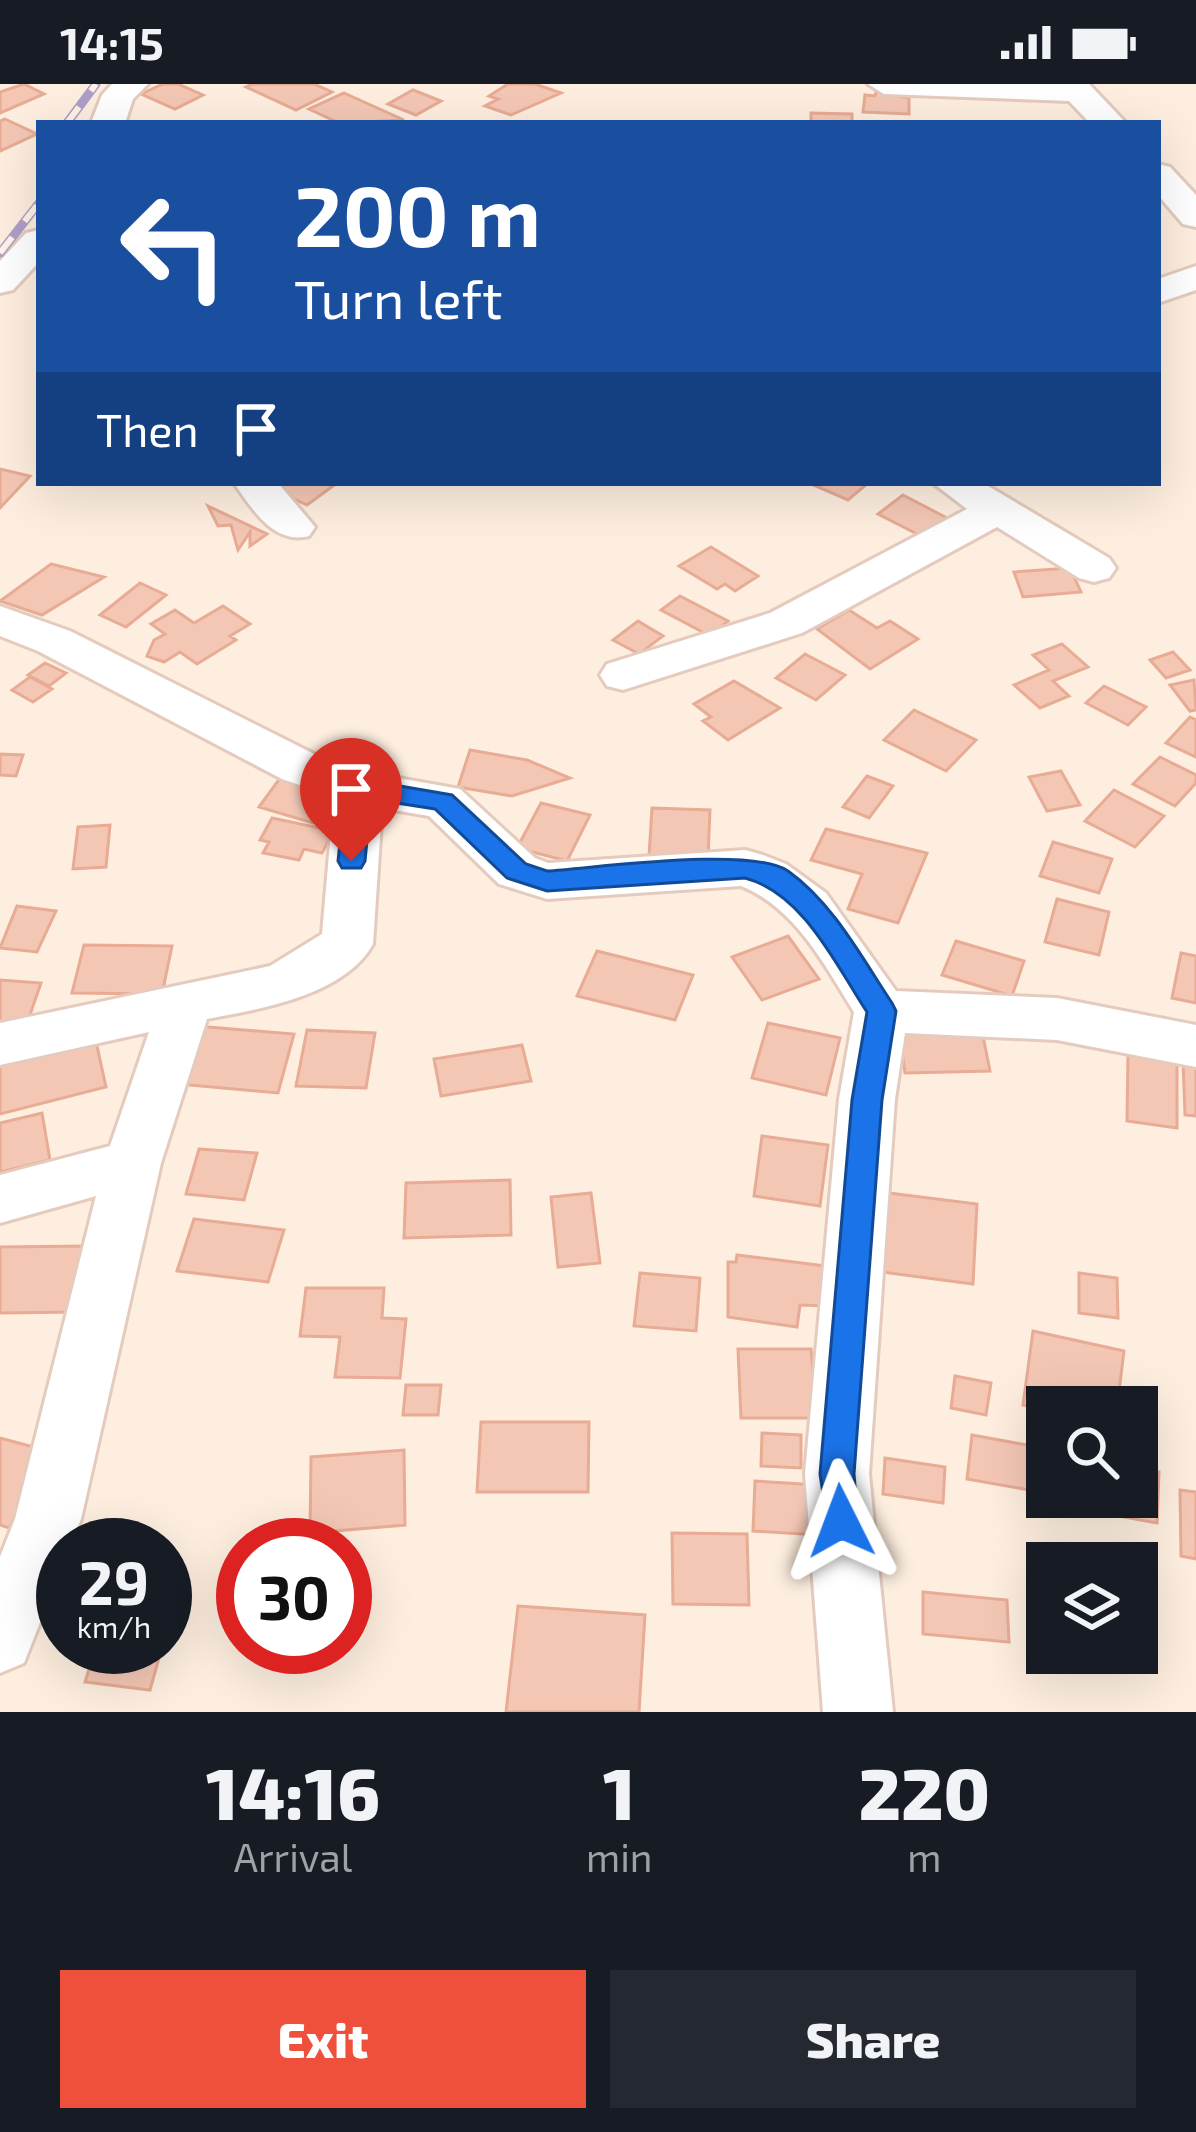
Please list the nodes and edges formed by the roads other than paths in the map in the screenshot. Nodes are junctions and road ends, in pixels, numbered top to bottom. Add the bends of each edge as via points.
1 (1074, 88) edge
2 (885, 100) edge
3 (984, 120) edge
4 (1106, 120) edge
5 (1161, 177) edge
6 (1196, 216) edge
7 (36, 244) edge
8 (1196, 277) edge
9 (0, 281) edge
10 (1161, 291) edge
11 (36, 304) edge
12 (258, 486) edge
13 (960, 486) edge
14 (1000, 508) junction
15 (294, 527) dead end
16 (1094, 568) dead end
17 (0, 620) edge
18 (623, 675) dead end
19 (359, 788) junction
20 (185, 1003) junction
21 (881, 1011) junction
22 (0, 1044) edge
23 (1196, 1046) edge
24 (133, 1163) junction
25 (0, 1199) edge
26 (0, 1640) edge
27 (858, 1712) edge

1 - 2 street
1 - 4 street
2 - 3 street
5 - 6 street
7 - 9 street
8 - 10 street
9 - 11 street
12 - 15 street
13 - 14 street
14 - 16 street
14 - 18 street via 786,623
17 - 19 street via 298,767
19 - 20 street via 347,944 283,984
19 - 21 street via 443,801 517,871 547,881 745,868 777,877 825,924
20 - 22 street
20 - 24 street
21 - 23 street via 1057,1019
21 - 27 street via 837,1474
24 - 25 street
24 - 26 street via 48,1520

